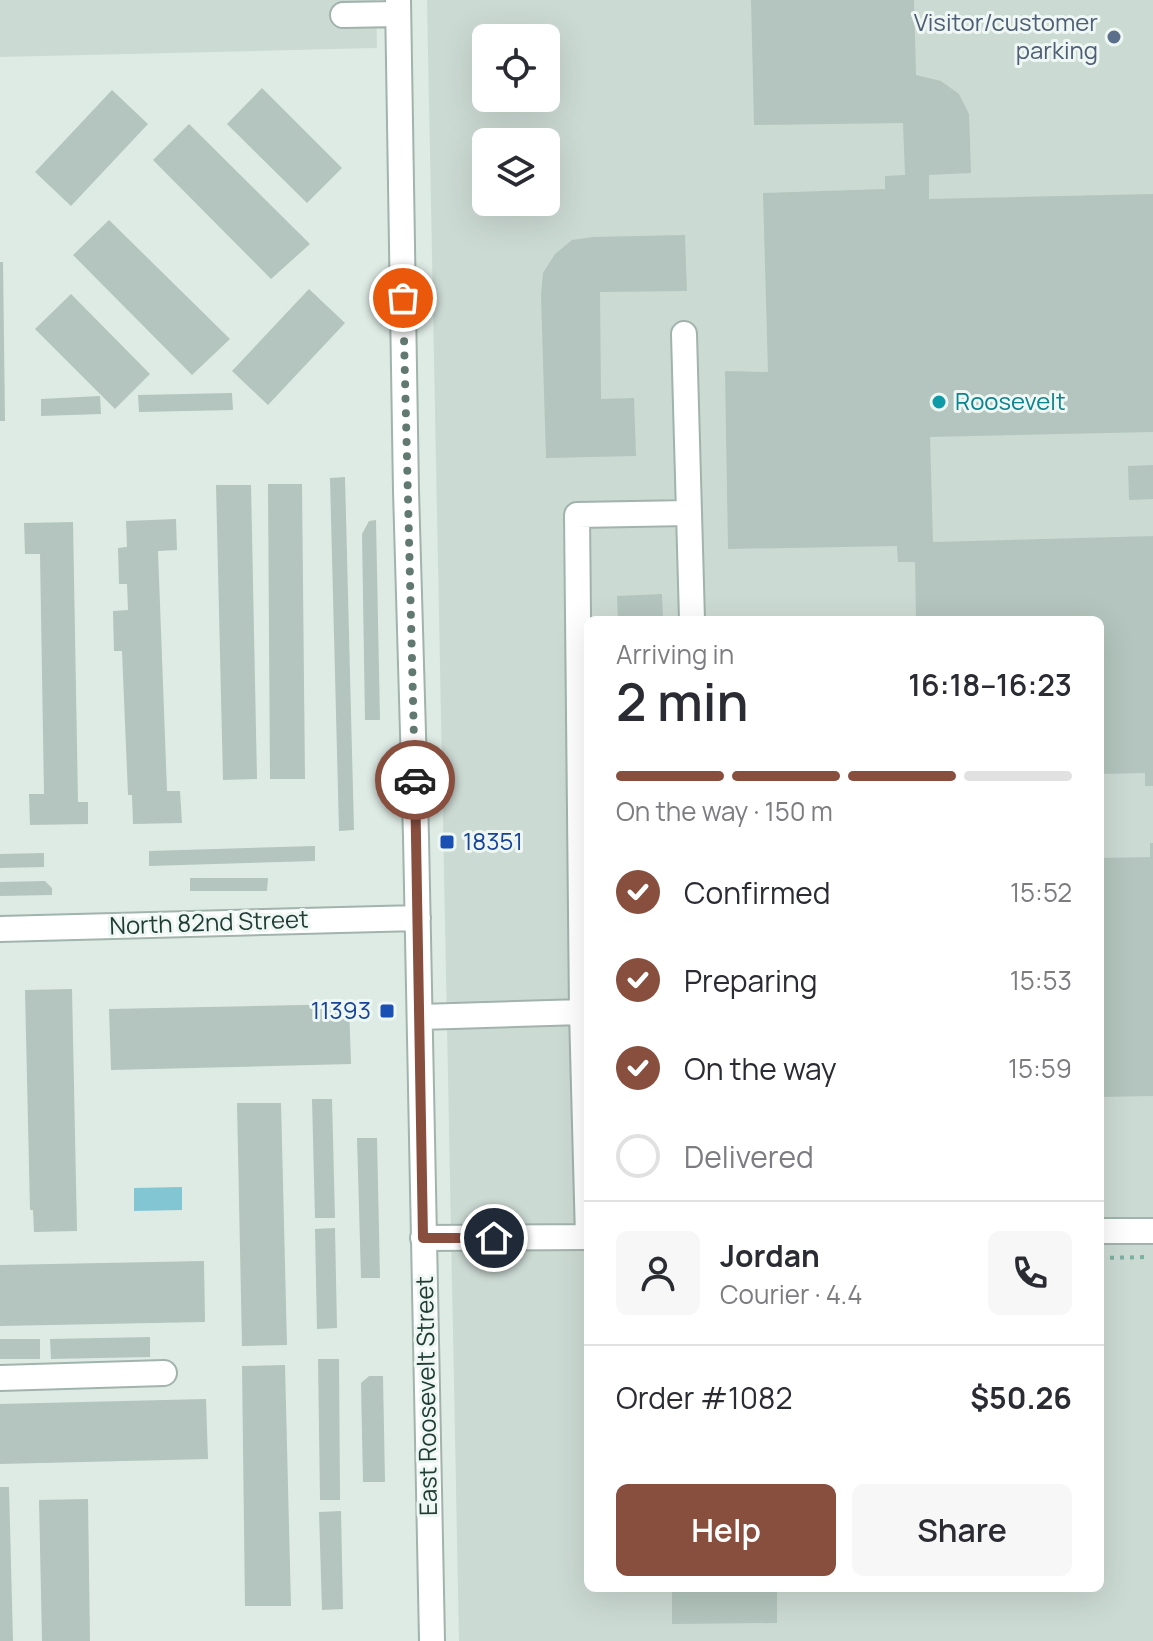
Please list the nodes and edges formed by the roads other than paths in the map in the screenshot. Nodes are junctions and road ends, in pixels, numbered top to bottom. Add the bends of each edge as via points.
1 (398, 7) edge
2 (343, 15) dead end
3 (684, 334) dead end
4 (689, 513) junction
5 (692, 616) edge
6 (418, 918) junction
7 (0, 929) edge
8 (582, 1012) junction
9 (420, 1017) junction
10 (584, 1087) edge
11 (1104, 1231) edge
12 (1153, 1231) edge
13 (584, 1237) edge
14 (423, 1238) junction
15 (164, 1373) dead end
16 (0, 1378) edge
17 (432, 1641) edge

1 - 2 street
1 - 6 street, East Roosevelt Street
3 - 4 street
4 - 5 street
4 - 8 street via 577,515
6 - 7 street, North 82nd Street
6 - 9 street, East Roosevelt Street
8 - 9 street
8 - 10 street
9 - 14 street, East Roosevelt Street
11 - 12 street
13 - 14 street
14 - 17 street, East Roosevelt Street
15 - 16 street

